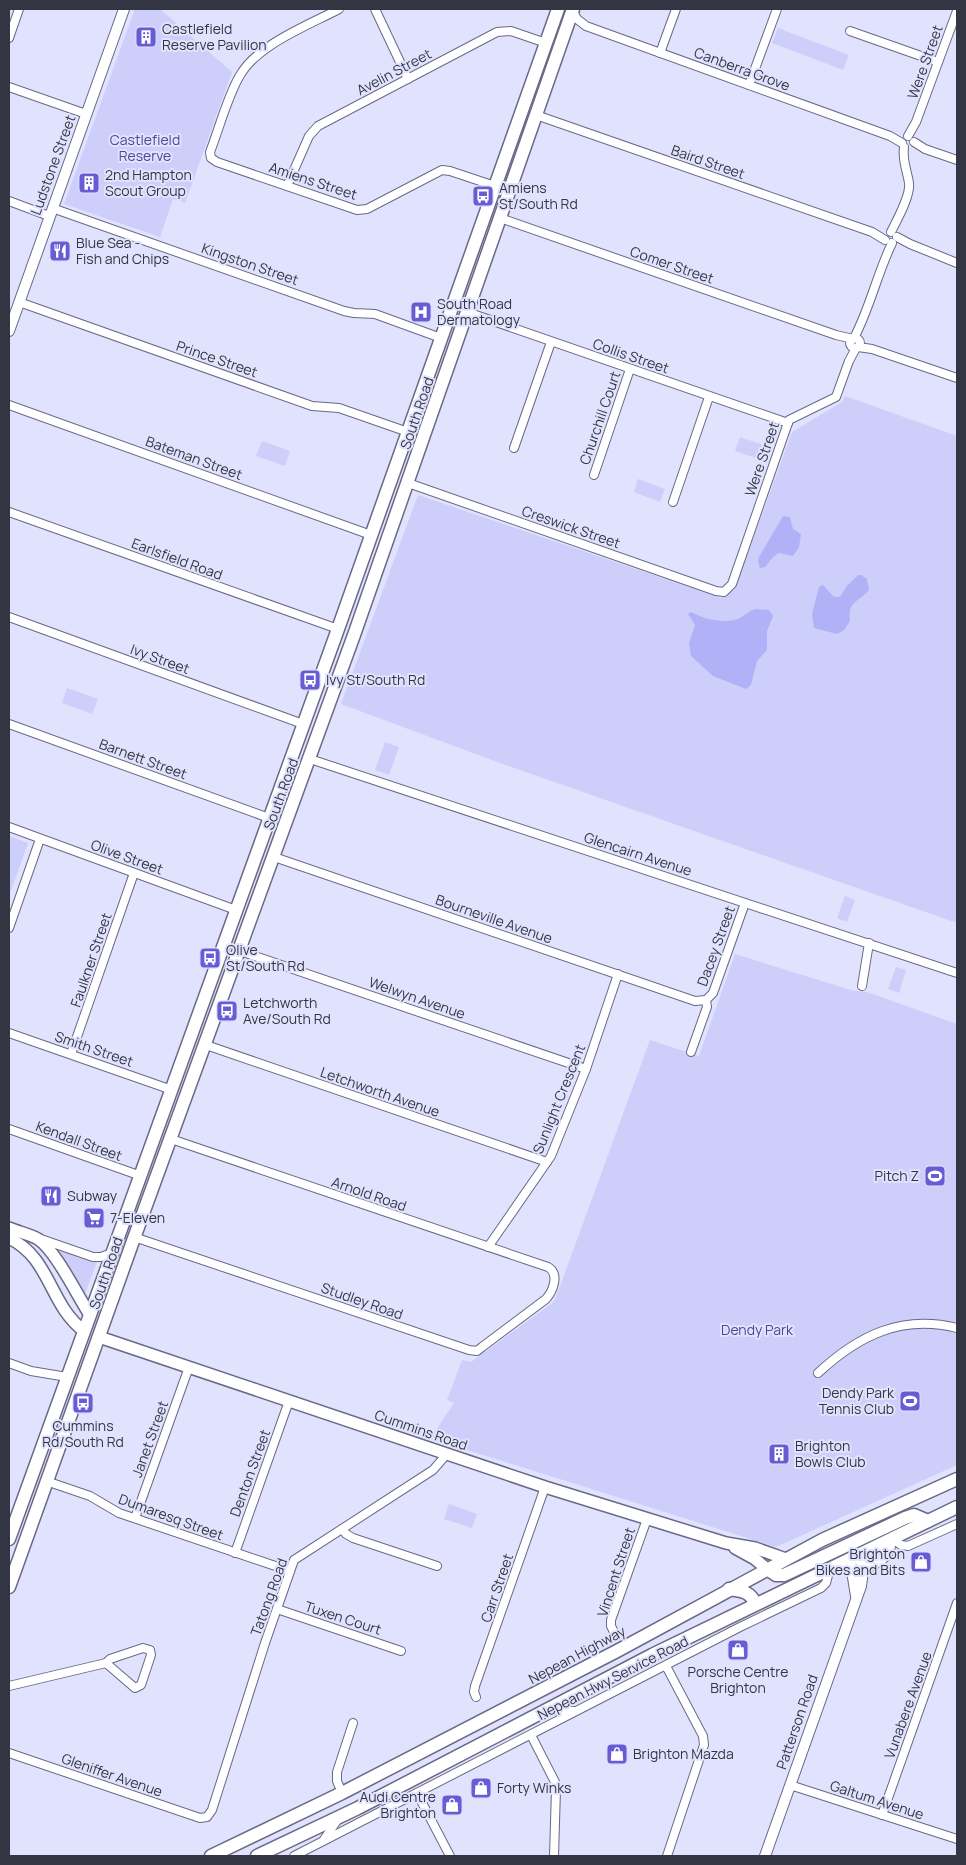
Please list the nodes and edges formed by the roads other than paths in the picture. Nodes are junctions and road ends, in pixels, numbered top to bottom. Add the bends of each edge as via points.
1 (19, 9) edge
2 (124, 9) edge
3 (339, 9) edge
4 (375, 9) edge
5 (558, 9) edge
6 (676, 9) edge
7 (777, 9) edge
8 (573, 10) edge
9 (957, 11) edge
10 (586, 26) junction
11 (566, 29) junction
12 (850, 32) dead end
13 (9, 38) edge
14 (546, 43) junction
15 (660, 52) junction
16 (938, 62) junction
17 (408, 79) junction
18 (749, 85) junction
19 (9, 87) edge
20 (86, 114) junction
21 (536, 115) junction
22 (908, 143) junction
23 (957, 160) edge
24 (287, 186) junction
25 (495, 186) junction
26 (9, 201) edge
27 (51, 212) junction
28 (500, 218) junction
29 (891, 238) junction
30 (957, 263) edge
31 (19, 302) junction
32 (467, 312) junction
33 (9, 331) edge
34 (442, 338) junction
35 (552, 342) junction
36 (457, 343) junction
37 (855, 343) junction
38 (630, 369) junction
39 (957, 378) edge
40 (709, 397) junction
41 (9, 405) edge
42 (788, 423) junction
43 (408, 432) junction
44 (514, 448) dead end
45 (594, 475) dead end
46 (408, 482) junction
47 (673, 502) dead end
48 (9, 512) edge
49 (371, 535) junction
50 (727, 591) joint
51 (9, 617) edge
52 (338, 629) junction
53 (354, 635) junction
54 (9, 724) edge
55 (303, 724) junction
56 (310, 759) junction
57 (269, 818) junction
58 (9, 827) edge
59 (40, 839) junction
60 (274, 857) junction
61 (134, 873) junction
62 (746, 902) junction
63 (236, 910) junction
64 (252, 916) junction
65 (9, 928) edge
66 (869, 943) junction
67 (240, 951) junction
68 (618, 974) junction
69 (957, 974) edge
70 (862, 986) dead end
71 (706, 1000) junction
72 (9, 1032) edge
73 (206, 1045) junction
74 (691, 1052) dead end
75 (71, 1054) junction
76 (586, 1070) junction
77 (172, 1090) junction
78 (9, 1129) edge
79 (171, 1139) junction
80 (547, 1162) junction
81 (141, 1176) junction
82 (155, 1181) junction
83 (9, 1228) edge
84 (29, 1236) junction
85 (134, 1236) junction
86 (9, 1238) edge
87 (488, 1247) junction
88 (113, 1252) junction
89 (106, 1270) junction
90 (121, 1276) junction
91 (554, 1276) joint
92 (90, 1315) junction
93 (957, 1328) edge
94 (84, 1331) junction
95 (102, 1336) junction
96 (9, 1363) edge
97 (189, 1367) junction
98 (818, 1373) dead end
99 (68, 1377) junction
100 (290, 1401) junction
101 (446, 1455) junction
102 (957, 1479) edge
103 (46, 1481) junction
104 (545, 1487) junction
105 (957, 1507) edge
106 (944, 1512) junction
107 (957, 1513) edge
108 (135, 1518) junction
109 (647, 1519) junction
110 (928, 1520) junction
111 (957, 1524) edge
112 (847, 1528) junction
113 (342, 1529) junction
114 (891, 1538) junction
115 (9, 1539) edge
116 (726, 1543) junction
117 (852, 1550) junction
118 (235, 1552) junction
119 (786, 1559) junction
120 (437, 1566) dead end
121 (830, 1568) junction
122 (767, 1569) junction
123 (290, 1571) junction
124 (863, 1571) junction
125 (9, 1587) edge
126 (729, 1589) junction
127 (856, 1596) junction
128 (756, 1603) junction
129 (957, 1604) edge
130 (277, 1610) junction
131 (740, 1627) junction
132 (614, 1632) dead end
133 (401, 1651) dead end
134 (106, 1663) junction
135 (666, 1666) junction
136 (9, 1686) edge
137 (476, 1697) dead end
138 (548, 1710) junction
139 (577, 1710) junction
140 (493, 1716) junction
141 (353, 1723) dead end
142 (502, 1733) junction
143 (531, 1734) junction
144 (498, 1752) junction
145 (9, 1753) edge
146 (790, 1785) junction
147 (342, 1793) junction
148 (417, 1793) junction
149 (379, 1797) junction
150 (403, 1800) junction
151 (882, 1815) junction
152 (207, 1817) joint
153 (339, 1817) junction
154 (957, 1839) edge
155 (322, 1842) junction
156 (211, 1856) edge
157 (257, 1856) edge
158 (294, 1856) edge
159 (450, 1856) edge
160 (554, 1856) edge
161 (667, 1856) edge
162 (765, 1856) edge

1 - 13 street
2 - 20 street, Ludstone Street
3 - 24 street, Amiens Street via 268,47 252,60 236,82 210,152 211,158 217,162
4 - 17 street
5 - 14 main road, South Road
6 - 15 street
7 - 18 street
8 - 10 street, Canberra Grove
8 - 11 main road, South Road
9 - 16 street, Were Street
10 - 11 street, Canberra Grove
10 - 15 street, Canberra Grove
11 - 21 main road, South Road
12 - 16 street
14 - 17 street, Avelin Street via 501,30
14 - 25 main road, South Road
15 - 18 street, Canberra Grove
16 - 22 street, Were Street
17 - 24 street, Avelin Street via 318,126 309,136
18 - 22 street, Canberra Grove
19 - 20 street
20 - 27 street, Ludstone Street
21 - 28 main road, South Road
21 - 29 street, Baird Street
22 - 23 street, Canberra Grove
22 - 29 street, Were Street via 903,163 909,184
24 - 25 street, Amiens Street via 357,210 366,209 442,170
25 - 34 main road, South Road
26 - 27 street, Kingston Street
27 - 31 street, Ludstone Street
27 - 34 street, Kingston Street via 344,311 375,314
28 - 32 main road, South Road
28 - 37 street, Comer Street
29 - 30 street, Baird Street
29 - 37 street, Were Street
31 - 33 street, Ludstone Street
31 - 43 street, Prince Street via 312,406 339,408
32 - 35 street, Collis Street
32 - 36 main road, South Road
34 - 36 main road
34 - 43 main road, South Road
35 - 38 street, Collis Street
35 - 44 street
36 - 46 main road, South Road
37 - 39 street, Comer Street
37 - 42 street, Were Street via 836,396
38 - 40 street, Collis Street
38 - 45 street, Churchill Court
40 - 42 street, Collis Street
40 - 47 street
41 - 49 street, Bateman Street
42 - 50 street, Were Street
43 - 49 main road, South Road
46 - 50 street, Creswick Street via 716,591
46 - 53 main road, South Road
48 - 52 street, Earlsfield Road
49 - 52 main road, South Road
51 - 55 street, Ivy Street
52 - 53 main road
52 - 55 main road, South Road
53 - 56 main road, South Road
54 - 57 street, Barnett Street
55 - 57 main road, South Road
56 - 60 main road, South Road
56 - 62 street, Glencairn Avenue
57 - 63 main road, South Road
58 - 59 street, Olive Street
59 - 61 street, Olive Street
59 - 65 street
60 - 64 main road, South Road
60 - 68 street, Bourneville Avenue
61 - 63 street, Olive Street
61 - 75 street, Faulkner Street
62 - 66 street, Glencairn Avenue
62 - 71 street, Dacey Street via 713,993
63 - 64 main road
63 - 77 main road, South Road
64 - 67 main road, South Road
66 - 69 street, Glencairn Avenue
66 - 70 street
67 - 73 main road, South Road
67 - 76 street, Welwyn Avenue
68 - 71 street, Bourneville Avenue via 695,1001
68 - 76 street, Sunlight Crescent
71 - 74 street, Dacey Street via 707,1007
72 - 75 street, Smith Street
73 - 79 main road, South Road
73 - 80 street, Letchworth Avenue
75 - 77 street, Smith Street
76 - 80 street, Sunlight Crescent
77 - 81 main road, South Road
78 - 81 street, Kendall Street
79 - 82 main road, South Road
79 - 87 street, Arnold Road
80 - 87 street, Sunlight Crescent
81 - 82 main road
81 - 88 main road, South Road
82 - 85 main road, South Road
83 - 84 main road
84 - 88 street via 93,1257 102,1258
84 - 92 main road via 39,1240 50,1251
85 - 90 main road, South Road
85 - 91 street, Studley Road via 469,1350 479,1349 547,1298
86 - 94 main road via 34,1258 65,1313
87 - 91 street, Arnold Road via 548,1267
88 - 89 main road, South Road
89 - 90 main road
89 - 92 main road, South Road
90 - 95 main road, South Road
92 - 94 main road, South Road
92 - 95 main road
93 - 98 street via 918,1323 881,1331 849,1347
94 - 95 main road
94 - 99 main road, South Road
95 - 97 main road, Cummins Road
95 - 103 main road, South Road
96 - 99 street via 31,1371
97 - 100 main road, Cummins Road
97 - 108 street, Janet Street
99 - 115 main road, South Road
100 - 101 main road, Cummins Road
100 - 118 street, Denton Street
101 - 104 main road, Cummins Road
101 - 113 street, Tatong Road via 433,1470
102 - 112 main road, Nepean Highway
103 - 108 street, Dumaresq Street via 90,1496 114,1511
103 - 125 main road, South Road
104 - 109 main road, Cummins Road
104 - 137 street, Carr Street via 475,1686
105 - 106 main road
106 - 107 street
106 - 110 main road
108 - 118 street, Dumaresq Street
109 - 116 main road, Cummins Road
109 - 132 street, Vincent Street via 611,1620
110 - 114 main road
110 - 117 main road via 914,1515
111 - 114 street via 908,1546
112 - 117 main road
112 - 119 main road, Nepean Highway
113 - 120 street via 353,1538
113 - 123 street, Tatong Road via 298,1557
114 - 117 main road
114 - 124 street via 887,1555
116 - 119 main road, Cummins Road via 752,1547
116 - 122 main road, Cummins Road
117 - 121 main road
117 - 122 main road via 784,1575 776,1575
117 - 124 street
117 - 127 street, Patterson Road
118 - 123 street, Dumaresq Street
119 - 122 main road, Nepean Highway
121 - 128 main road
121 - 131 street, Nepean Hwy Service Road via 823,1587
122 - 126 main road, Nepean Highway
123 - 130 street, Tatong Road
124 - 127 street, Patterson Road
126 - 128 main road via 749,1594
126 - 140 main road, Nepean Highway
127 - 146 street, Patterson Road
128 - 131 street, Nepean Hwy Service Road
128 - 138 main road
129 - 151 street, Vunabere Avenue
130 - 133 street, Tuxen Court
130 - 152 street, Tatong Road
131 - 135 street, Nepean Hwy Service Road
134 - 134 street via 143,1648 151,1651 138,1688
134 - 136 street
135 - 139 street, Nepean Hwy Service Road
135 - 161 street via 704,1745
138 - 139 street
138 - 142 main road
139 - 143 street, Nepean Hwy Service Road
140 - 142 main road
140 - 147 main road, Nepean Highway
141 - 147 street via 337,1772
142 - 144 street
142 - 149 main road
143 - 144 street, Nepean Hwy Service Road
143 - 160 street via 555,1782
144 - 148 street, Nepean Hwy Service Road
145 - 152 street, Gleniffer Avenue via 200,1818
146 - 151 street, Galtum Avenue
146 - 162 street, Patterson Road
147 - 156 main road, Nepean Highway
148 - 150 street, Nepean Hwy Service Road
148 - 159 street
149 - 150 street
149 - 153 main road
150 - 155 street, Nepean Hwy Service Road
151 - 154 street, Galtum Avenue
153 - 155 street, Nepean Hwy Service Road
153 - 157 main road
155 - 158 street, Nepean Hwy Service Road via 312,1851

